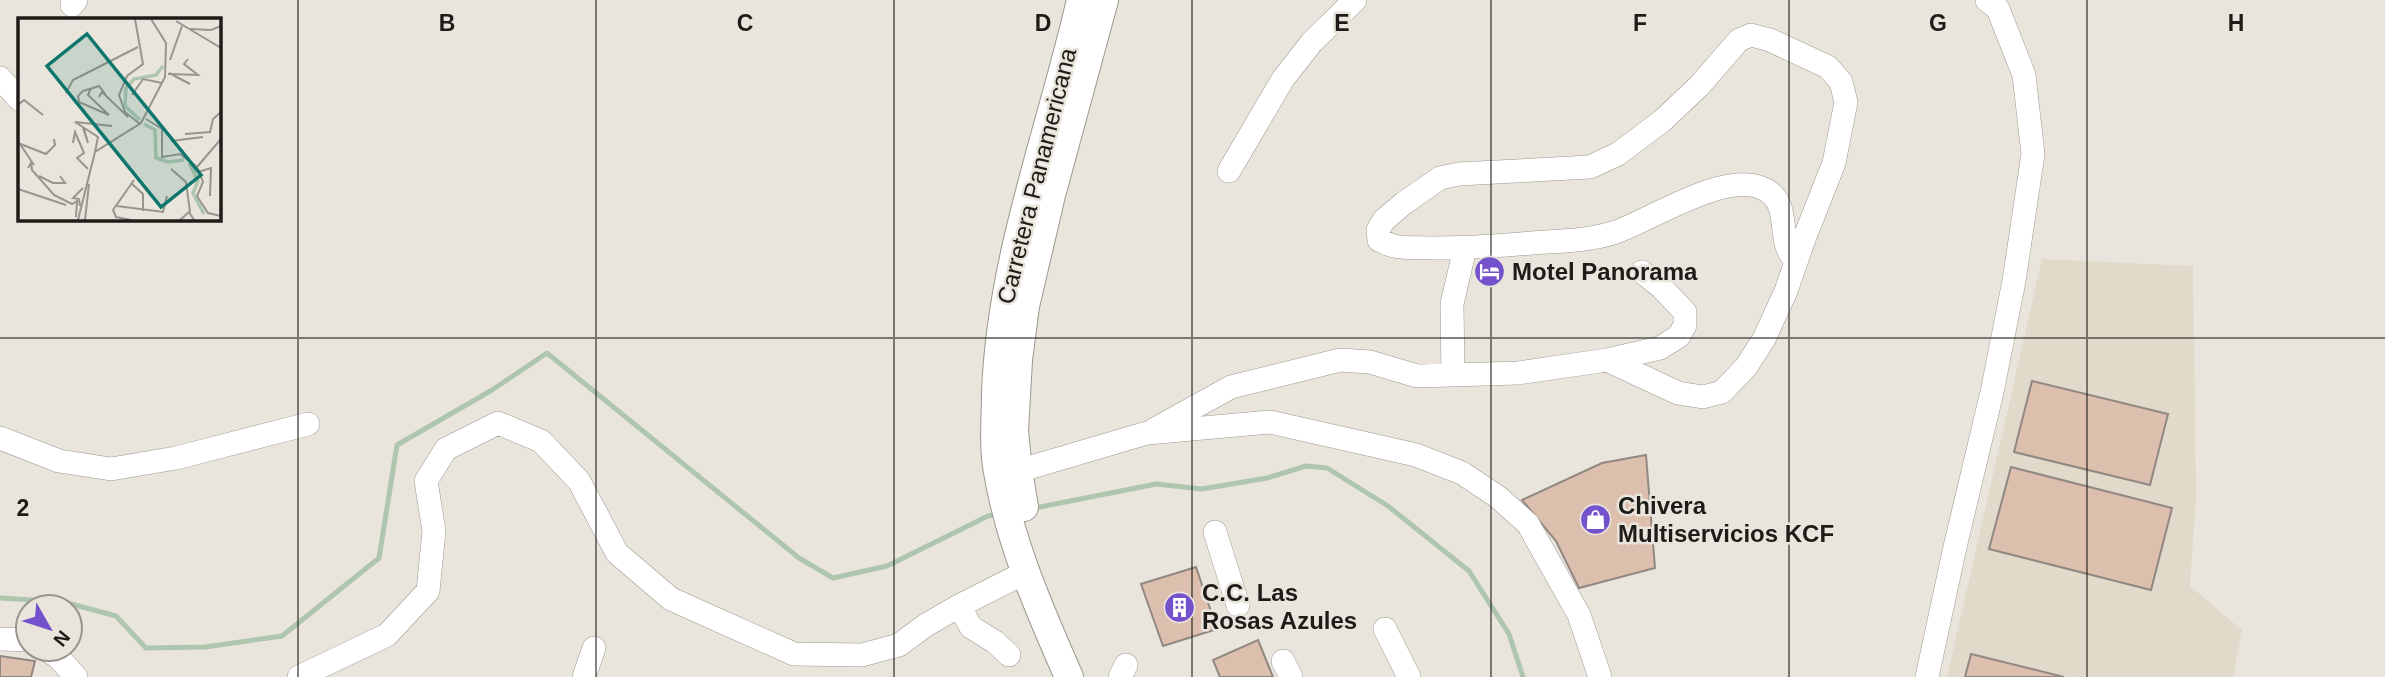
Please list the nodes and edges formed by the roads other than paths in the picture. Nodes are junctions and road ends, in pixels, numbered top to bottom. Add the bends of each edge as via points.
1 (1081, 0) edge
2 (1104, 0) edge
3 (1355, 0) edge
4 (1987, 0) edge
5 (0, 78) edge
6 (18, 98) edge
7 (1229, 171) dead end
8 (1465, 248) junction
9 (1796, 260) junction
10 (1642, 272) dead end
11 (1607, 360) junction
12 (1452, 375) junction
13 (308, 424) dead end
14 (1147, 433) junction
15 (0, 438) edge
16 (1014, 486) junction
17 (1215, 531) dead end
18 (1023, 538) junction
19 (1026, 572) junction
20 (1238, 605) dead end
21 (959, 606) junction
22 (1385, 629) dead end
23 (594, 648) dead end
24 (1009, 655) dead end
25 (55, 663) edge
26 (76, 677) edge
27 (299, 677) edge
28 (584, 677) edge
29 (1069, 677) edge
30 (1085, 677) edge
31 (1409, 677) edge
32 (1600, 677) edge
33 (1927, 677) edge

1 - 16 main road, Carretera Panamericana via 1011,265 1002,317 995,444
2 - 16 main road, Carretera Panamericana via 1024,306
3 - 7 street via 1283,79
4 - 33 street via 1998,9 2025,75 2033,154 1992,392
5 - 6 street
8 - 9 street via 1582,240 1617,232 1723,187 1749,185 1778,199 1787,248
8 - 9 street via 1393,246 1379,240 1378,230 1404,203 1440,178 1590,167 1618,154 1662,121 1739,40 1751,35 1828,67 1841,82 1846,102 1834,163
8 - 12 street via 1452,304
9 - 11 street via 1764,339 1722,392 1703,397 1678,393
10 - 11 street via 1685,312 1685,325 1679,336 1660,348
11 - 12 street via 1518,373
12 - 14 street via 1417,376 1370,362 1340,360 1231,387
13 - 15 street via 176,458 111,469 59,461
14 - 16 street
14 - 32 street via 1270,422 1416,454 1462,473 1528,524 1579,615
16 - 18 main road, Carretera Panamericana
17 - 20 street
18 - 19 main road, Carretera Panamericana
18 - 30 main road, Carretera Panamericana
19 - 21 street
19 - 29 main road, Carretera Panamericana
21 - 24 street via 971,627
21 - 27 street via 899,645 862,655 794,654 671,599 617,553 579,481 541,442 498,423 446,449 426,481 434,531 428,591 387,635
22 - 31 street
23 - 28 street
25 - 26 street

